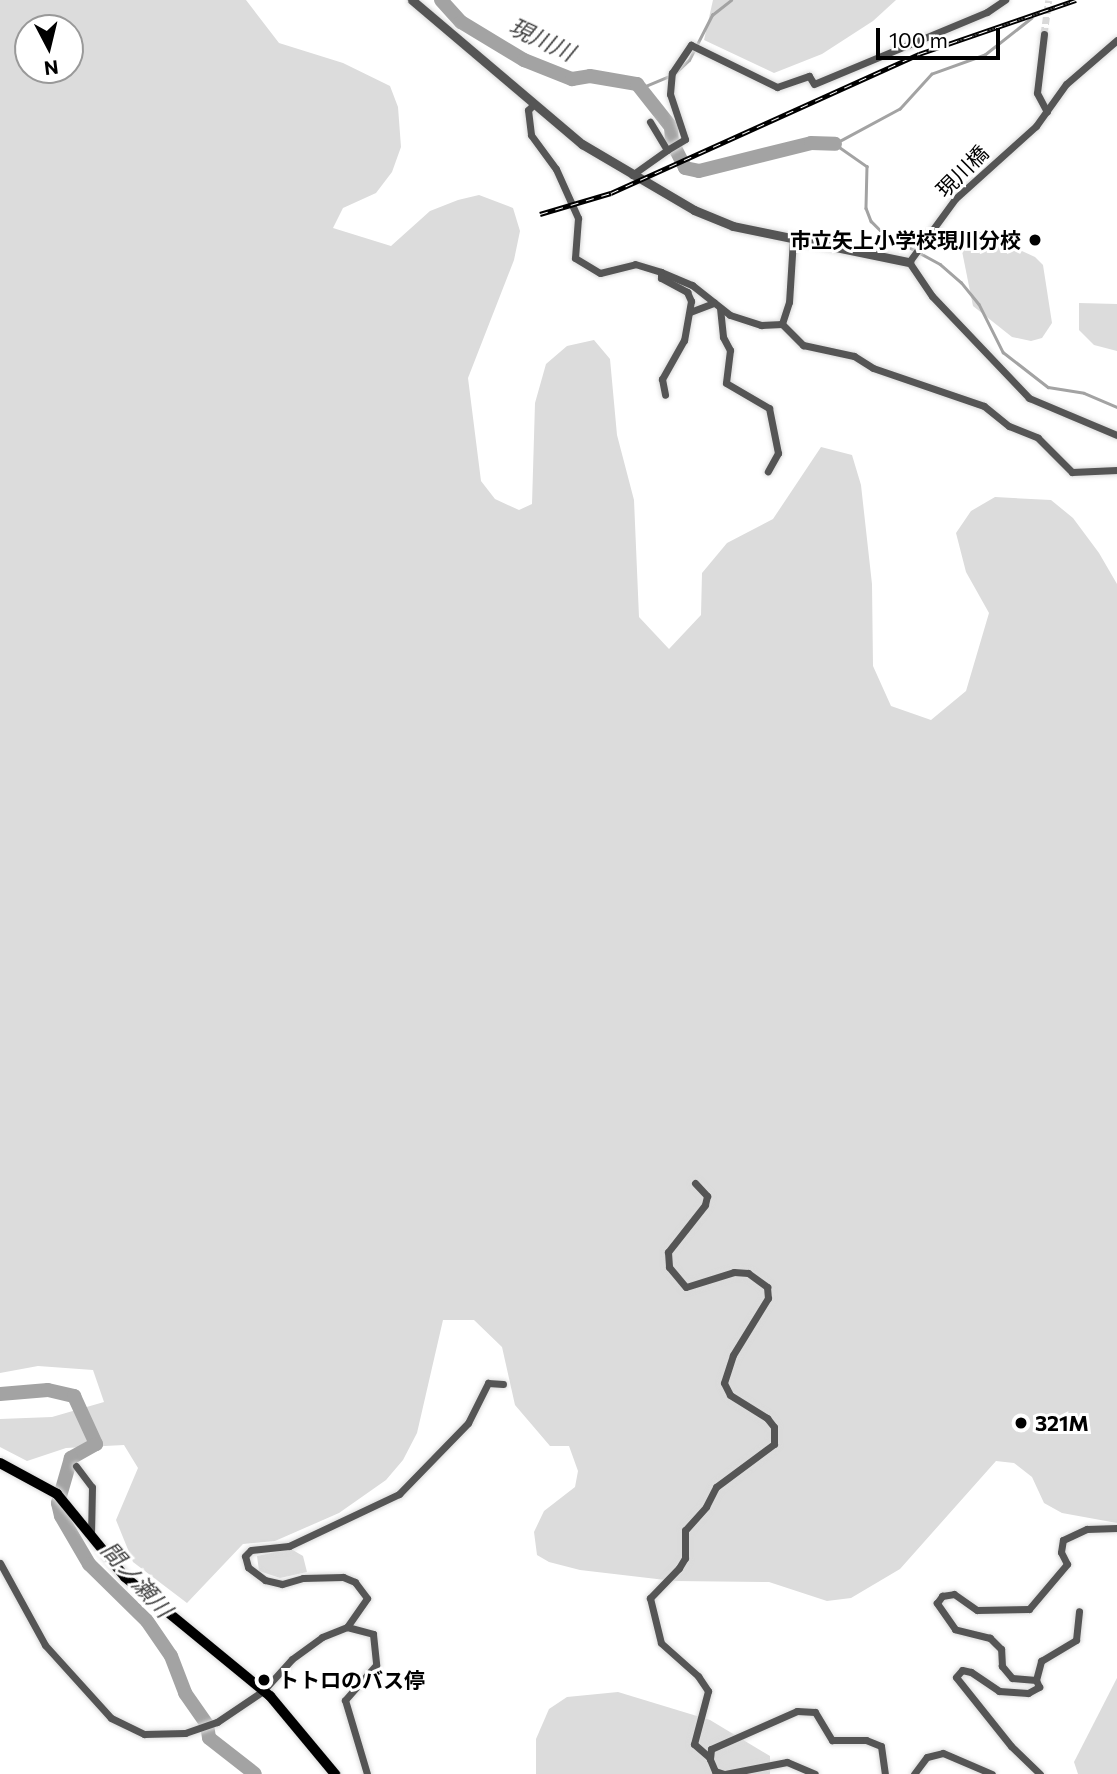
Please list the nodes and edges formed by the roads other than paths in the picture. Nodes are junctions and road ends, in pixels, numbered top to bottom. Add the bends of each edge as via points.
1 (412, 0) edge
2 (1005, 0) edge
3 (1044, 34) tunnel mouth
4 (1117, 40) edge
5 (533, 105) junction
6 (1047, 112) junction
7 (650, 122) dead end
8 (667, 149) junction
9 (632, 175) junction
10 (793, 239) junction
11 (911, 259) junction
12 (661, 272) junction
13 (717, 305) junction
14 (690, 312) junction
15 (782, 324) junction
16 (665, 395) dead end
17 (1117, 435) edge
18 (1117, 470) edge
19 (768, 471) dead end
20 (695, 1182) dead end
21 (503, 1384) dead end
22 (0, 1463) edge
23 (76, 1466) dead end
24 (1117, 1528) edge
25 (91, 1534) junction
26 (0, 1563) edge
27 (1079, 1611) dead end
28 (347, 1627) junction
29 (1036, 1680) junction
30 (263, 1691) junction
31 (710, 1762) junction
32 (335, 1774) edge
33 (367, 1774) edge
34 (725, 1774) edge
35 (815, 1774) edge
36 (885, 1774) edge
37 (914, 1774) edge
38 (992, 1774) edge
39 (1040, 1774) edge

1 - 5 street
2 - 8 street via 988,12 814,84 809,76 777,87 691,45 672,77 670,94 685,139
3 - 6 street via 1037,93
4 - 6 street, 現川橋 via 1066,84
5 - 9 street via 582,144
5 - 12 street via 528,110 531,135 556,169 578,218 575,258 600,273 635,264
6 - 11 street, 現川橋 via 955,199
7 - 8 street
8 - 9 street
9 - 10 street via 714,220
10 - 11 street
10 - 15 street via 789,302
11 - 17 street via 932,296 1029,398
12 - 13 street via 682,279
12 - 14 street via 661,278 687,292
13 - 14 street
13 - 15 street via 761,326
13 - 19 street via 730,350 726,383 769,408 778,453
14 - 16 street via 684,340 662,379
15 - 18 street via 810,348 854,356 873,368 984,406 1009,426 1033,435 1072,472
20 - 31 street via 707,1196 705,1205 668,1252 670,1267 686,1287 734,1272 748,1273 767,1287 768,1298 733,1355 724,1382 730,1395 774,1427 774,1444 716,1487 706,1507 690,1521 681,1540 685,1558 650,1598 661,1643 708,1691 694,1744
21 - 28 street via 488,1383 468,1423 399,1494 289,1546 251,1550 245,1556 248,1567 265,1580 282,1584 303,1578 343,1577 355,1582 367,1598
22 - 25 main road via 57,1494
23 - 25 street via 92,1487
24 - 29 street via 1087,1529 1063,1540 1061,1552 1067,1564 1029,1608 977,1610 954,1594 942,1596 937,1603 955,1629 990,1638 1001,1649 1002,1666 1012,1678
25 - 30 main road via 125,1577
26 - 30 street via 45,1646 111,1718 144,1734 186,1733 217,1722
27 - 29 street via 1076,1640 1041,1661
28 - 30 street via 322,1637 292,1659
28 - 33 street via 373,1634 376,1665 345,1700
29 - 39 street via 1039,1687 1028,1693 1009,1694 971,1672 962,1670 956,1677 1011,1746
30 - 32 main road via 294,1720
31 - 34 street
31 - 36 street via 711,1749 797,1711 815,1712 832,1740 866,1740 881,1746
34 - 35 street via 787,1762
37 - 38 street via 927,1757 943,1753

